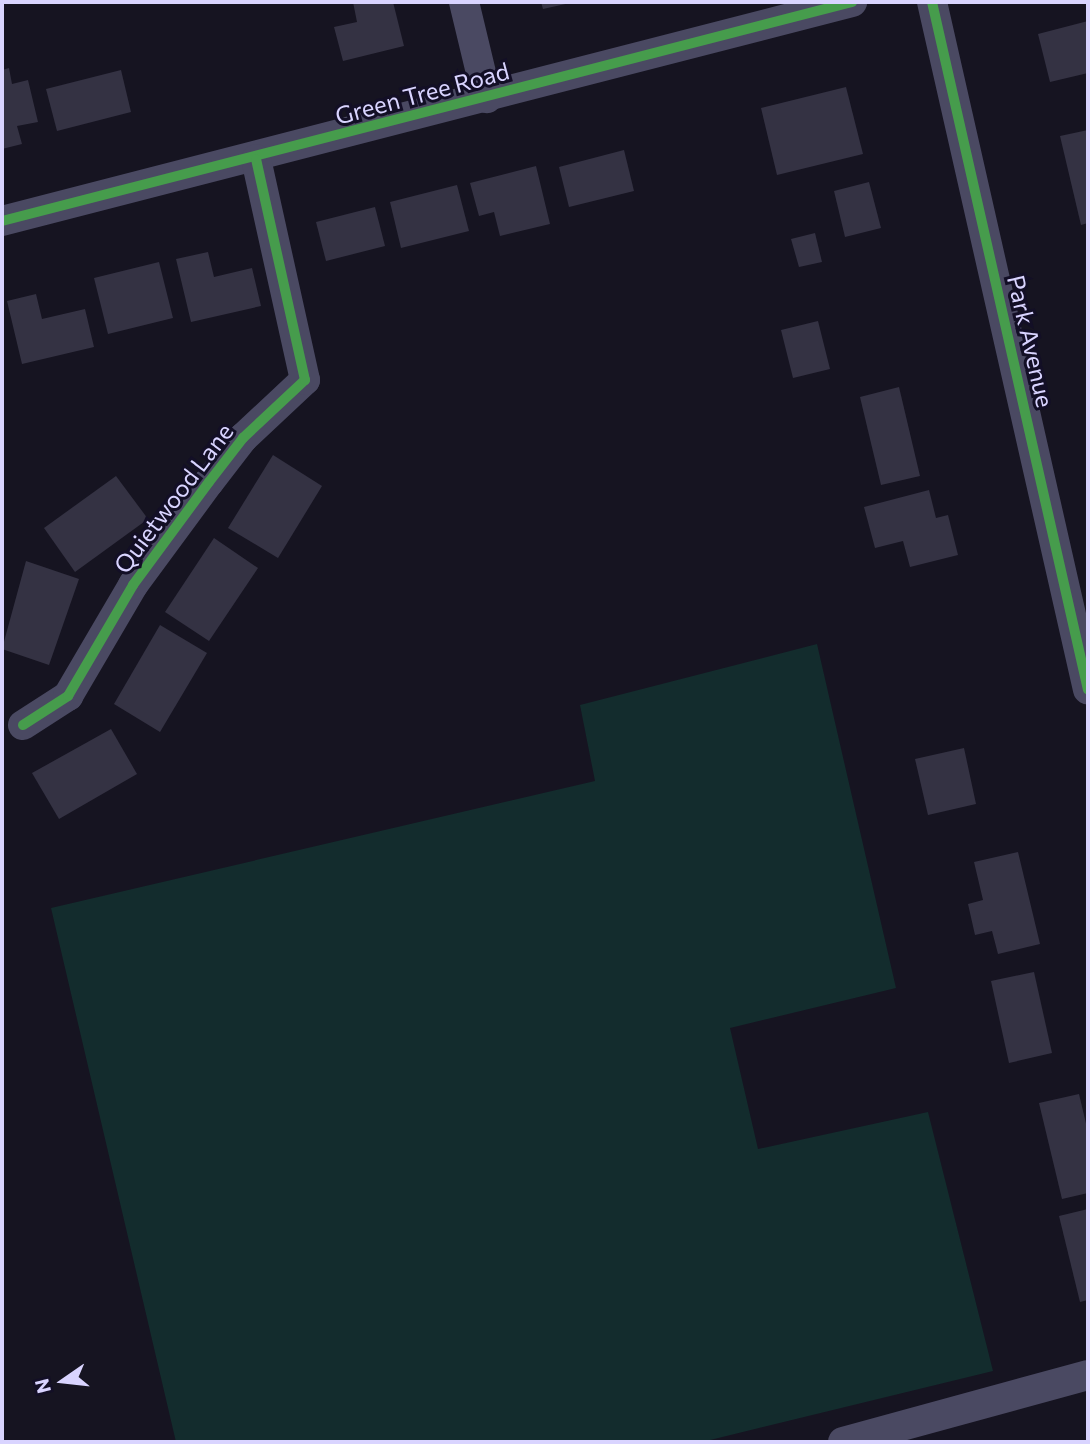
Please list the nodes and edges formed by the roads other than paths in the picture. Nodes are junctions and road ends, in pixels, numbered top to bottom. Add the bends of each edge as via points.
1 (464, 2) edge
2 (852, 2) edge
3 (932, 2) edge
4 (487, 98) junction
5 (256, 159) junction
6 (2, 221) edge
7 (1088, 690) edge
8 (23, 725) dead end
9 (1088, 1376) edge
10 (843, 1442) edge

1 - 4 street
2 - 4 street, Green Tree Road
3 - 7 street, Park Avenue
4 - 5 street, Green Tree Road
5 - 6 street, Green Tree Road
5 - 8 street, Quietwood Lane via 305,380 218,471 133,585 68,696
9 - 10 street

